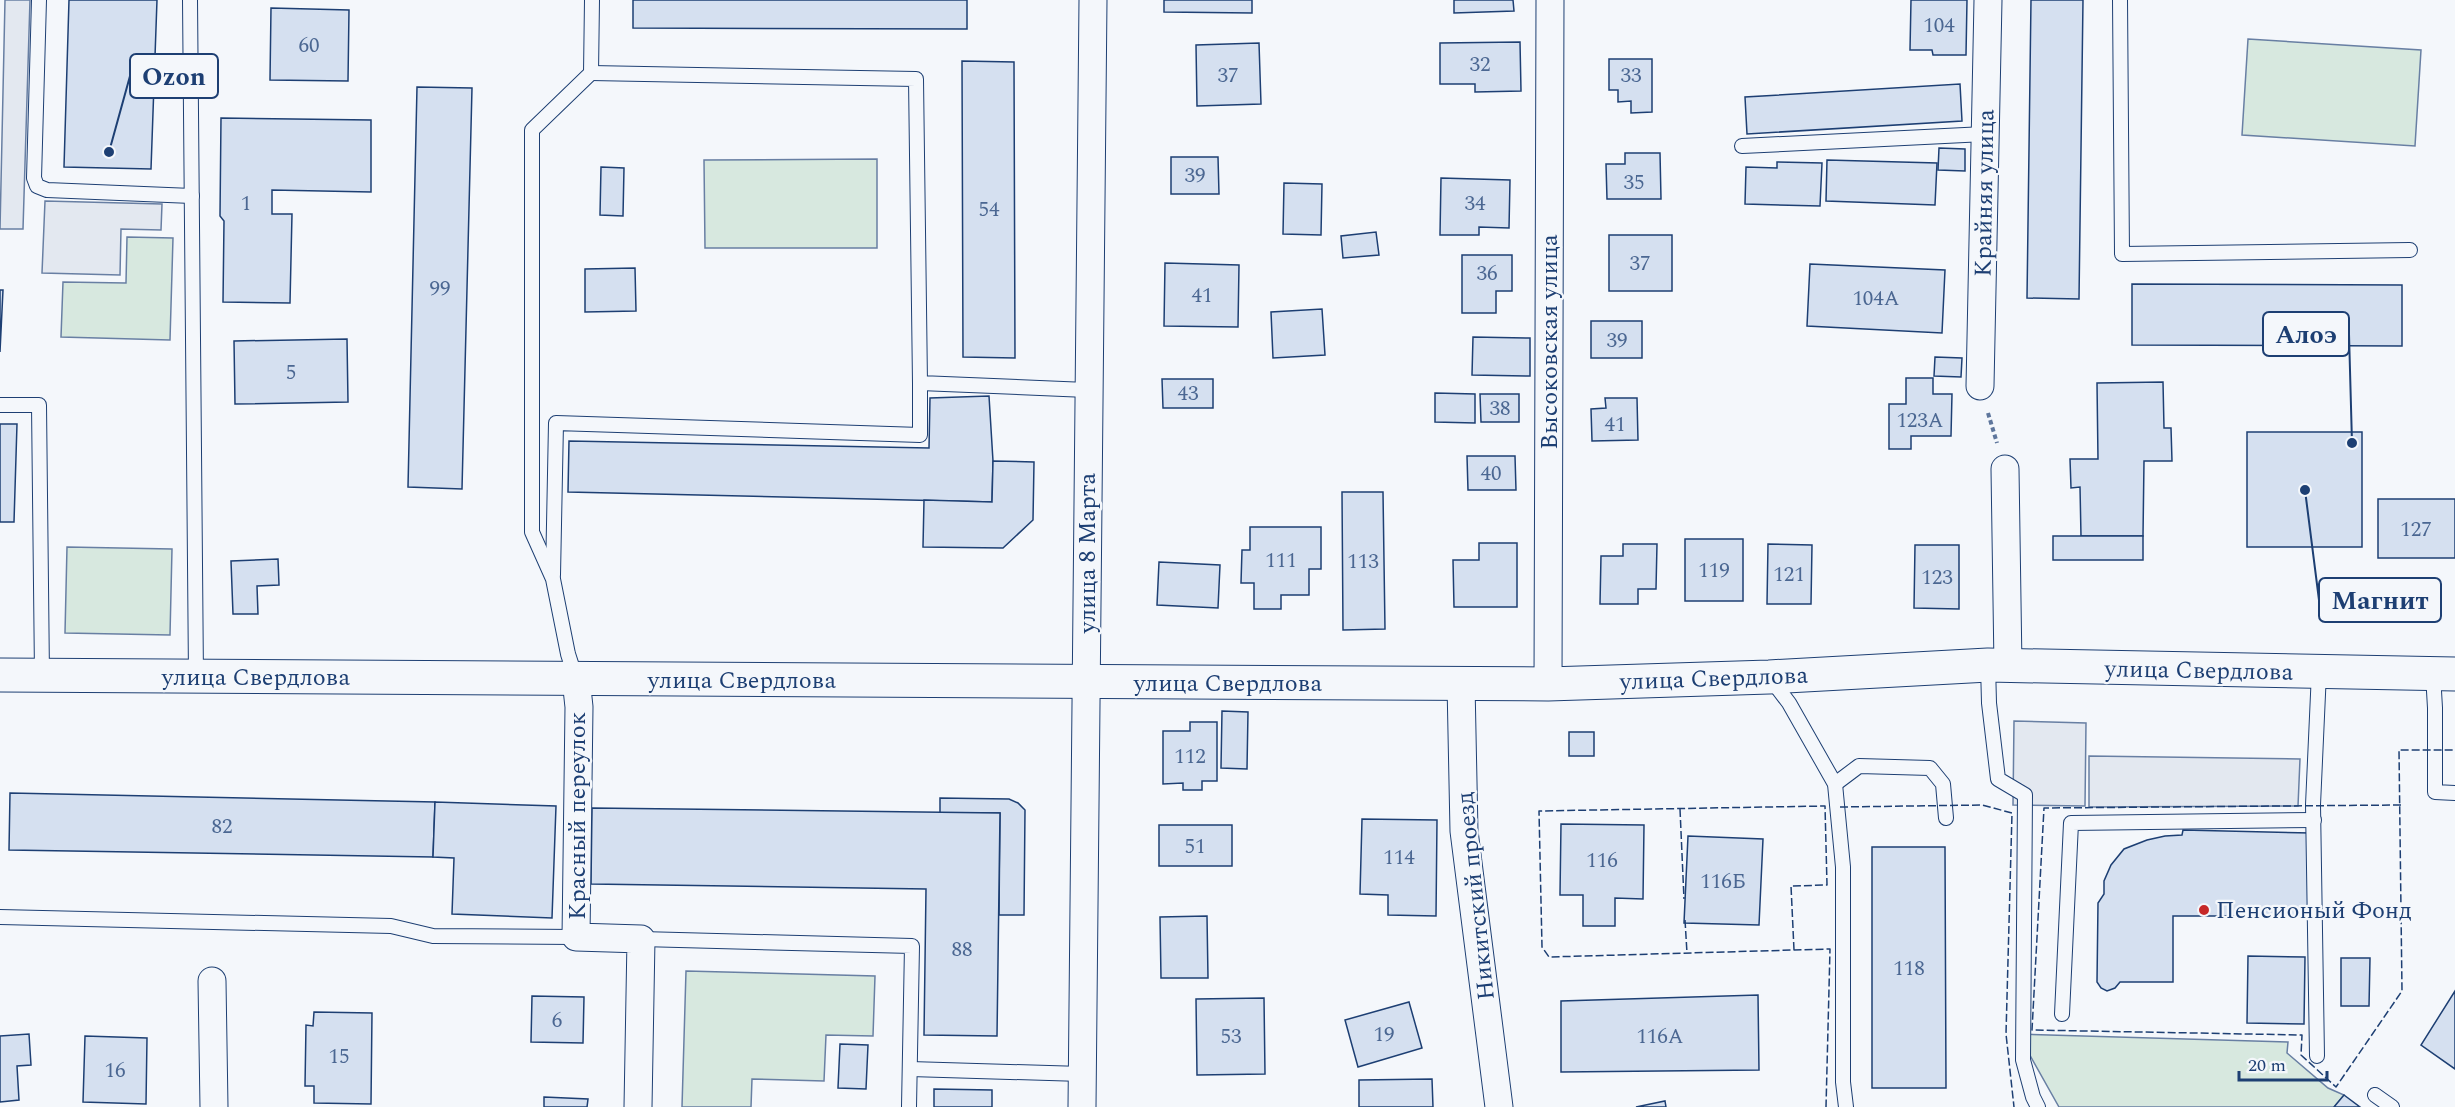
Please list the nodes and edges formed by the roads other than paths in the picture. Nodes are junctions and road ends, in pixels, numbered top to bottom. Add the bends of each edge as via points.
1 (39, 0) edge
2 (190, 0) edge
3 (592, 0) edge
4 (1093, 0) edge
5 (1550, 0) edge
6 (1988, 0) edge
7 (2120, 0) edge
8 (591, 73) junction
9 (1985, 134) junction
10 (1742, 146) dead end
11 (192, 195) junction
12 (2410, 250) dead end
13 (920, 383) junction
14 (1980, 386) road end
15 (1088, 390) junction
16 (0, 405) edge
17 (2005, 469) road end
18 (553, 579) junction
19 (1998, 665) junction
20 (2319, 672) junction
21 (2444, 674) edge
22 (0, 675) edge
23 (42, 676) junction
24 (196, 677) junction
25 (1769, 677) junction
26 (576, 678) junction
27 (1086, 682) junction
28 (1461, 684) junction
29 (1548, 684) junction
30 (1835, 784) junction
31 (2455, 793) edge
32 (1946, 818) dead end
33 (2314, 820) junction
34 (0, 917) edge
35 (576, 937) junction
36 (641, 939) junction
37 (213, 981) dead end
38 (2062, 1014) dead end
39 (2317, 1056) dead end
40 (910, 1069) junction
41 (1082, 1074) junction
42 (2375, 1095) dead end
43 (214, 1107) edge
44 (638, 1107) edge
45 (909, 1107) edge
46 (1082, 1107) edge
47 (1499, 1107) edge
48 (1846, 1107) edge
49 (2038, 1107) edge
50 (2392, 1107) edge

1 - 11 lane via 33,178 37,186 46,190
2 - 11 lane
3 - 8 lane
4 - 15 street, улица 8 Марта
5 - 29 street, Высоковская улица
6 - 9 street, Крайняя улица
7 - 12 lane via 2122,254
8 - 13 lane via 916,79
8 - 18 lane via 532,130 532,532
9 - 10 lane
9 - 14 street, Крайняя улица
11 - 24 lane
13 - 15 lane
13 - 18 lane via 920,435 556,423
15 - 27 street, улица 8 Марта
16 - 23 lane via 39,405
17 - 19 street
18 - 26 lane
19 - 20 street, улица Свердлова
19 - 25 street, улица Свердлова
19 - 49 lane via 1989,703 1998,779 2025,795 2023,1060
20 - 21 street, улица Свердлова
20 - 33 lane
21 - 31 lane via 2434,792
22 - 23 street, улица Свердлова
23 - 24 street, улица Свердлова
24 - 26 street, улица Свердлова
25 - 29 street, улица Свердлова
25 - 30 lane via 1789,703
26 - 27 street, улица Свердлова
26 - 35 street, Красный переулок
27 - 28 street, улица Свердлова
27 - 41 street, улица 8 Марта
28 - 29 street, улица Свердлова
28 - 47 street, Никитский проезд via 1464,831
30 - 32 lane via 1859,766 1930,768 1943,784
30 - 48 lane via 1843,867
33 - 38 lane via 2071,823
33 - 39 lane
34 - 35 lane via 391,926 433,936
35 - 36 street, Красный переулок
36 - 40 lane via 912,946
36 - 44 street
37 - 43 street
40 - 41 lane
40 - 45 lane
41 - 46 street, улица 8 Марта
42 - 50 lane

